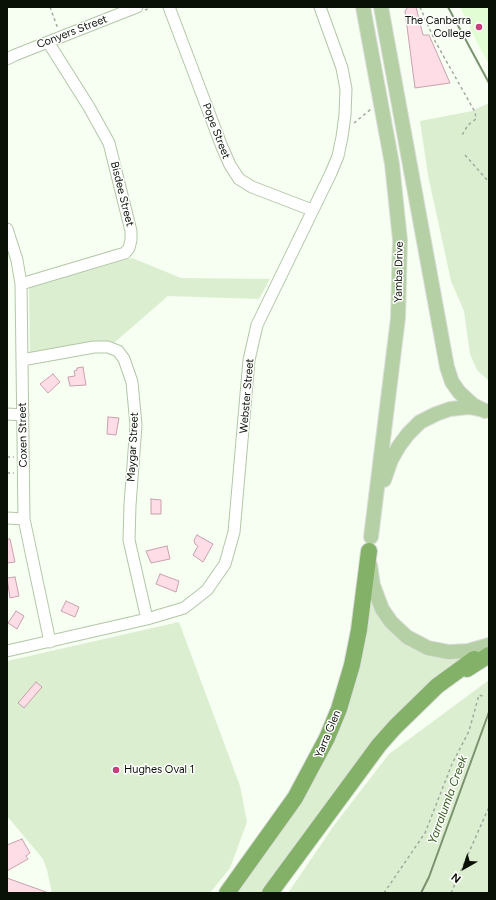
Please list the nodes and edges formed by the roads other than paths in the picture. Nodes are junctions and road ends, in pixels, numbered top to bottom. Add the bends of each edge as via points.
1 (137, 7) edge
2 (169, 7) edge
3 (320, 7) edge
4 (363, 7) edge
5 (381, 7) edge
6 (48, 42) junction
7 (7, 60) edge
8 (312, 210) junction
9 (7, 228) edge
10 (21, 284) junction
11 (22, 360) junction
12 (487, 411) edge
13 (7, 414) edge
14 (23, 415) junction
15 (7, 518) edge
16 (24, 519) junction
17 (370, 544) junction
18 (147, 619) junction
19 (50, 642) junction
20 (489, 645) edge
21 (489, 649) edge
22 (7, 651) edge
23 (477, 657) edge
24 (227, 893) edge
25 (270, 893) edge

1 - 6 street, Conyers Street
2 - 8 street, Pope Street via 222,147 239,179 252,187
3 - 8 street, Webster Street via 342,68 346,115 338,156
4 - 17 main road, Yamba Drive via 392,164 400,240 398,318
5 - 12 main road via 447,367 459,392 473,405
6 - 7 street, Conyers Street
6 - 10 street, Bisdee Street via 89,106 109,143 131,240 125,254
8 - 18 street, Webster Street via 264,308 253,342 249,360 234,532 225,564 207,590 196,600 184,608
9 - 10 street, Coxen Street
10 - 11 street, Coxen Street
11 - 14 street, Coxen Street
11 - 18 street, Maygar Street via 94,347 118,350 124,359 132,382 136,425 129,540
12 - 17 main road via 469,407 443,411 420,422 408,434 387,469
13 - 14 street
14 - 16 street, Coxen Street
15 - 16 street
16 - 19 street, Coxen Street
17 - 23 main road via 371,572 376,594 387,616 401,632 435,650
17 - 24 highway, Yarra Glen via 359,630 339,709 327,738 295,798
18 - 19 street, Webster Street
19 - 22 street, Webster Street
20 - 23 main road
21 - 23 main road
23 - 25 highway via 442,682 410,710 379,745

